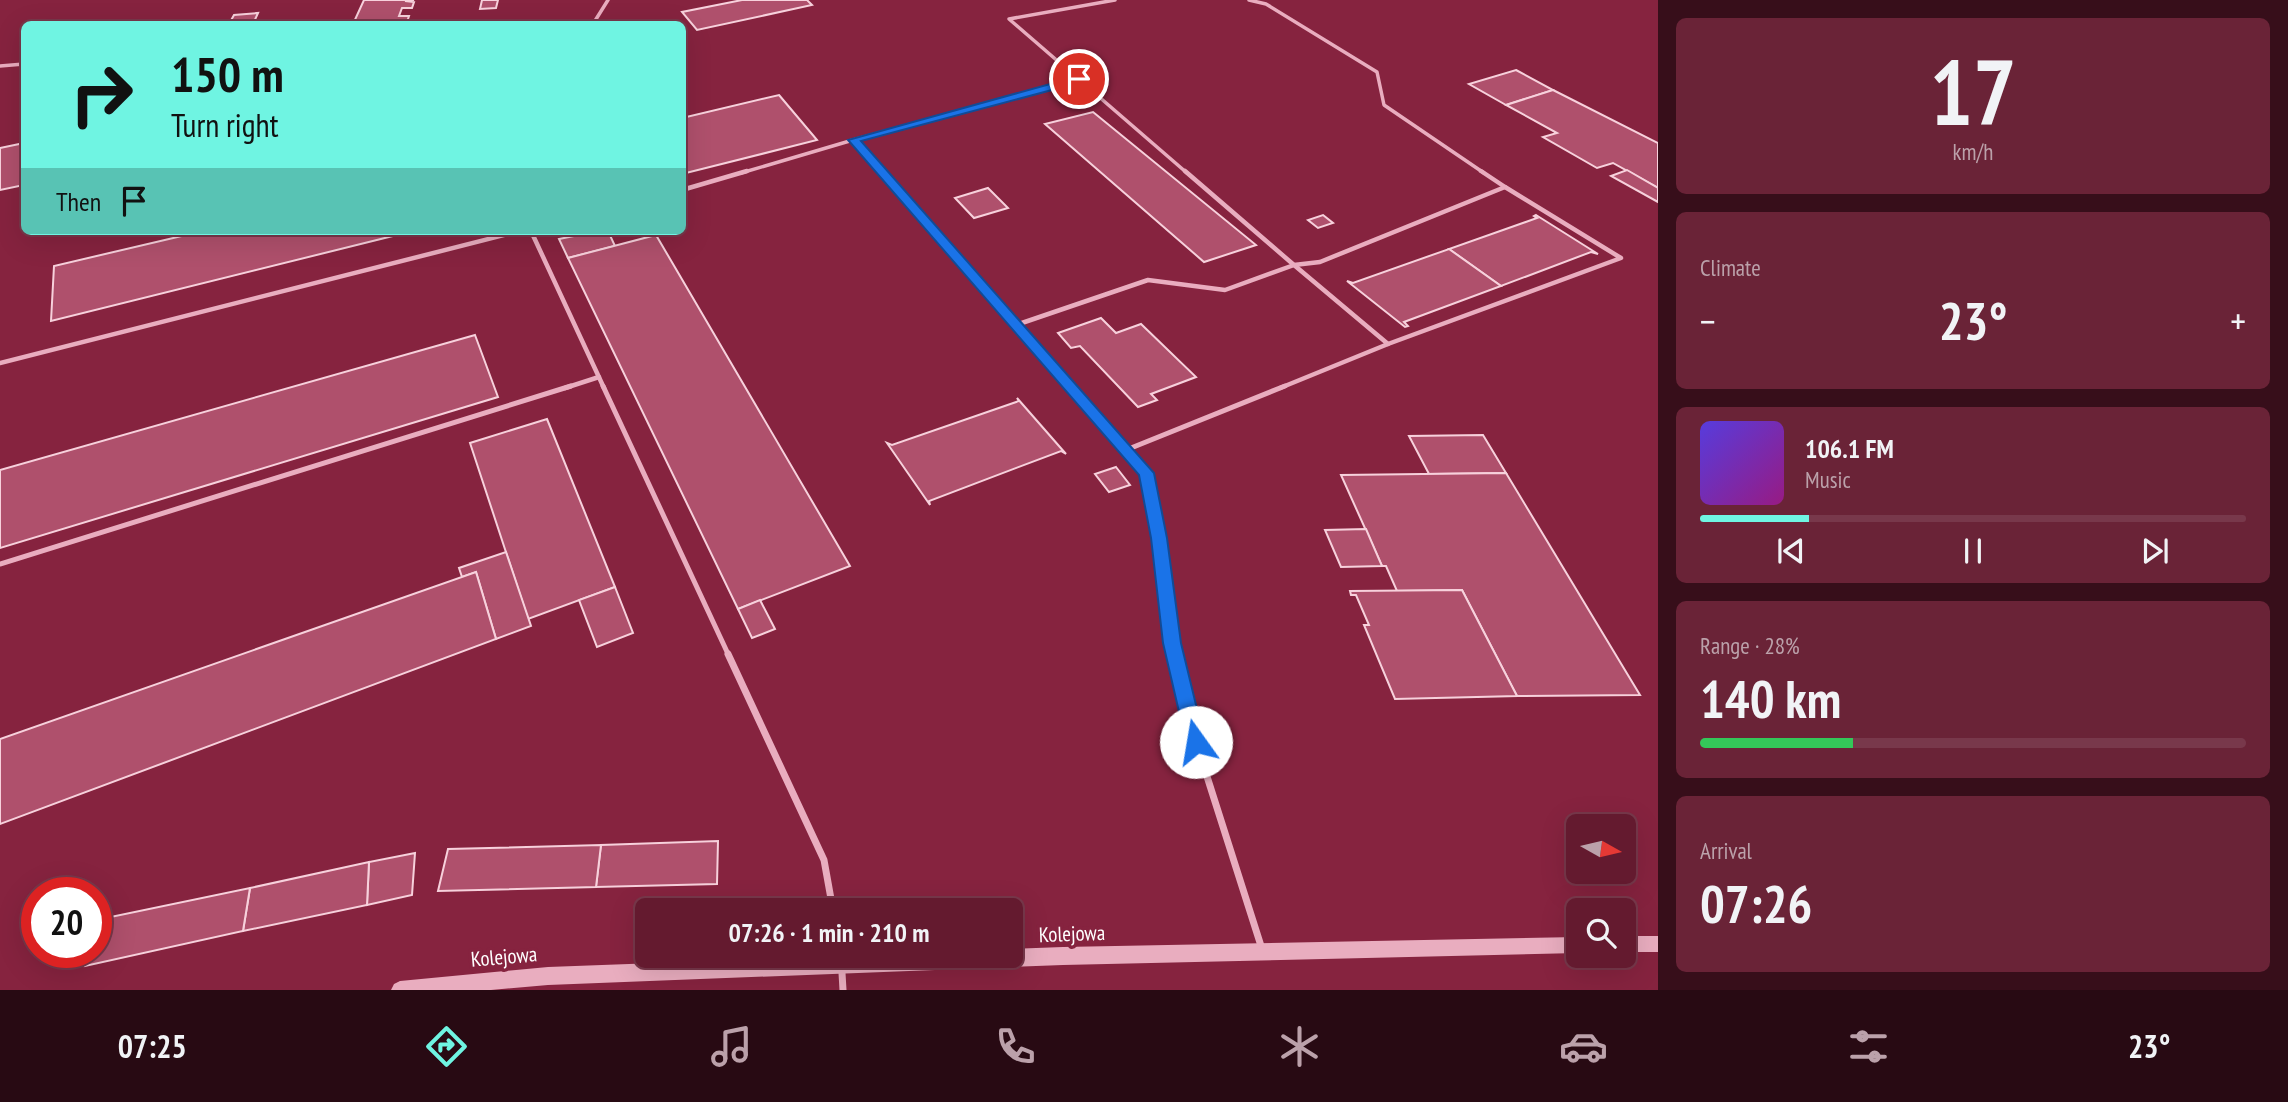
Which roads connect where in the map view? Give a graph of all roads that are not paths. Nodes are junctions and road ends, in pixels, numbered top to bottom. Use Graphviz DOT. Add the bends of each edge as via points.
graph roads {
  1 [pos="608,0"];
  2 [pos="1115,0"];
  3 [pos="1250,0"];
  4 [pos="595,21"];
  5 [pos="21,64"];
  6 [pos="0,66"];
  7 [pos="1079,79"];
  8 [pos="853,140"];
  9 [pos="1505,187"];
  10 [pos="686,189"];
  11 [pos="504,235"];
  12 [pos="533,235"];
  13 [pos="1294,265"];
  14 [pos="1016,325"];
  15 [pos="1388,344"];
  16 [pos="0,363"];
  17 [pos="599,377"];
  18 [pos="1126,450"];
  19 [pos="0,564"];
  20 [pos="831,898"];
  21 [pos="1636,944"];
  22 [pos="1658,944"];
  23 [pos="1566,945"];
  24 [pos="1263,952"];
  25 [pos="1023,957"];
  26 [pos="695,968"];
  27 [pos="842,968"];
  28 [pos="400,990"];
  29 [pos="843,990"];
  1 -- 4 [label="lane"];
  2 -- 7 [label="lane" via="1009,19"];
  3 -- 9 [label="lane" via="1266,4 1377,72 1384,104"];
  5 -- 6 [label="lane"];
  7 -- 8 [label="lane"];
  7 -- 13 [label="lane"];
  8 -- 10 [label="lane"];
  8 -- 14 [label="lane"];
  9 -- 13 [label="lane" via="1320,262"];
  9 -- 15 [label="lane" via="1621,258"];
  11 -- 16 [label="lane"];
  12 -- 17 [label="lane"];
  13 -- 14 [label="lane" via="1226,289 1148,280"];
  13 -- 15 [label="lane"];
  14 -- 18 [label="lane"];
  15 -- 18 [label="lane"];
  17 -- 19 [label="lane"];
  17 -- 20 [label="lane" via="824,860"];
  18 -- 24 [label="lane" via="1146,473 1172,643 1196,742"];
  21 -- 22 [label="street"];
  23 -- 24 [label="street, Kolejowa"];
  24 -- 25 [label="street, Kolejowa"];
  26 -- 28 [label="street, Kolejowa"];
  27 -- 29 [label="lane"];
}
